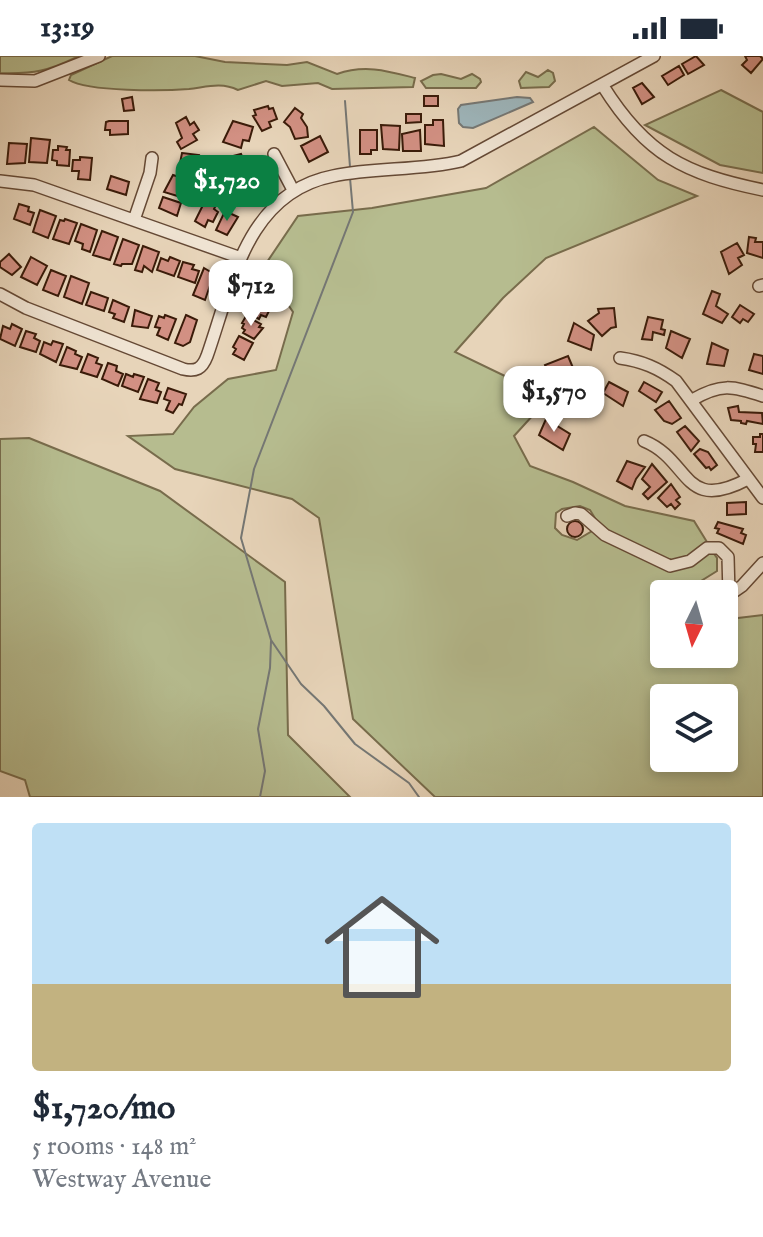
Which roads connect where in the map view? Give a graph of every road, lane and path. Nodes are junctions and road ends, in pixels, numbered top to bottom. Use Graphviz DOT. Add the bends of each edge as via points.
graph roads {
  1 [pos="99,56"];
  2 [pos="654,56"];
  3 [pos="0,80"];
  4 [pos="603,86"];
  5 [pos="274,154"];
  6 [pos="152,158"];
  7 [pos="0,181"];
  8 [pos="293,190"];
  9 [pos="763,190"];
  10 [pos="134,220"];
  11 [pos="241,258"];
  12 [pos="0,294"];
  13 [pos="620,358"];
  14 [pos="763,396"];
  15 [pos="692,400"];
  16 [pos="644,441"];
  17 [pos="748,479"];
  18 [pos="763,498"];
  19 [pos="567,516"];
  20 [pos="763,563"];
  1 -- 3 [label="street" via="35,81"];
  2 -- 4 [label="street"];
  4 -- 8 [label="street" via="461,161 332,176"];
  4 -- 9 [label="street" via="637,132 672,161 709,177"];
  5 -- 8 [label="street"];
  6 -- 10 [label="street"];
  7 -- 10 [label="street" via="34,185"];
  8 -- 11 [label="street" via="261,220"];
  10 -- 11 [label="street"];
  11 -- 12 [label="street" via="207,356 192,371"];
  13 -- 15 [label="street" via="658,368"];
  14 -- 15 [label="street" via="721,387"];
  15 -- 17 [label="street"];
  16 -- 17 [label="street" via="661,449 688,481 705,490 726,490"];
  17 -- 18 [label="street"];
  19 -- 20 [label="street" via="581,514 605,535 670,566 690,561 707,548 719,548 728,557 729,595"];
}
